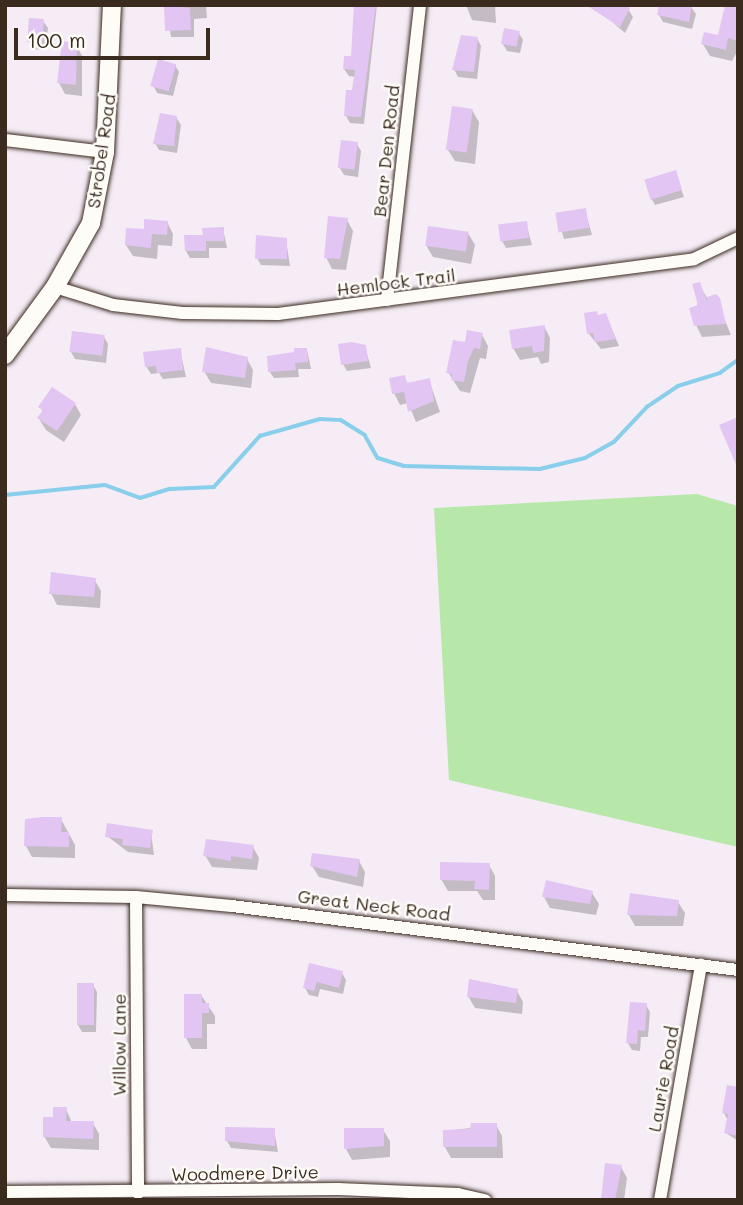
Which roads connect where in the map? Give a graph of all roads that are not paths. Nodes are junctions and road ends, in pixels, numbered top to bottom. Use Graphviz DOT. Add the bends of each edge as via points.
graph roads {
  1 [pos="113,5"];
  2 [pos="420,5"];
  3 [pos="5,140"];
  4 [pos="105,152"];
  5 [pos="738,238"];
  6 [pos="55,287"];
  7 [pos="387,300"];
  8 [pos="5,355"];
  9 [pos="5,895"];
  10 [pos="136,897"];
  11 [pos="701,965"];
  12 [pos="738,970"];
  13 [pos="5,1192"];
  14 [pos="138,1193"];
  15 [pos="485,1200"];
  16 [pos="660,1200"];
  1 -- 4 [label="street, Strobel Road"];
  2 -- 7 [label="street, Bear Den Road"];
  3 -- 4 [label="street"];
  4 -- 6 [label="street, Strobel Road" via="91,223"];
  5 -- 7 [label="street, Hemlock Trail" via="694,259"];
  6 -- 7 [label="street, Hemlock Trail" via="113,305 183,313 278,314"];
  6 -- 8 [label="street, Strobel Road"];
  9 -- 10 [label="street, Great Neck Road"];
  10 -- 11 [label="street, Great Neck Road"];
  10 -- 14 [label="street, Willow Lane"];
  11 -- 12 [label="street, Great Neck Road"];
  11 -- 16 [label="street, Laurie Road"];
  13 -- 14 [label="street, Woodmere Drive"];
  14 -- 15 [label="street, Woodmere Drive" via="338,1189 458,1194"];
}
